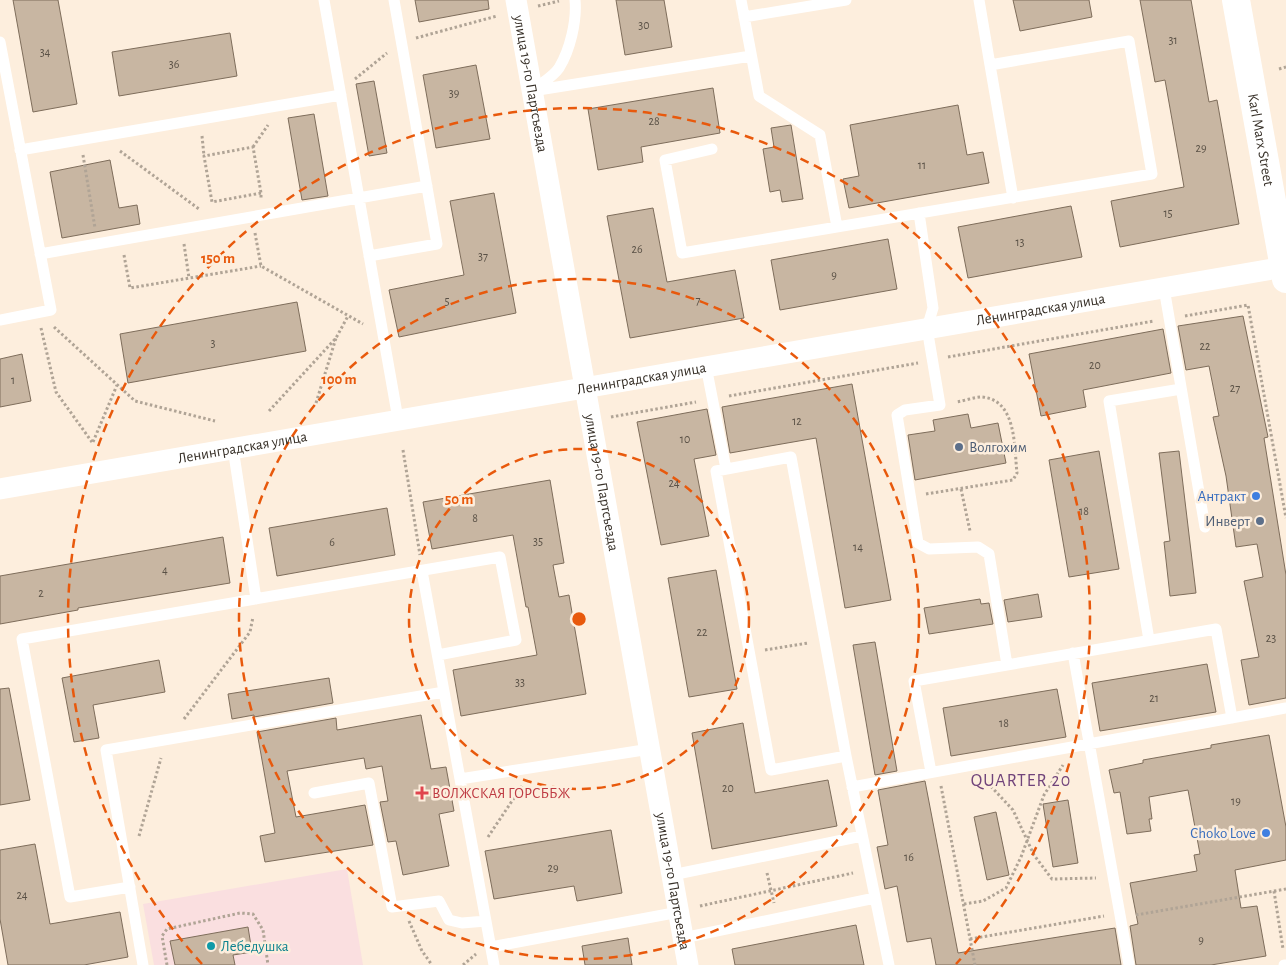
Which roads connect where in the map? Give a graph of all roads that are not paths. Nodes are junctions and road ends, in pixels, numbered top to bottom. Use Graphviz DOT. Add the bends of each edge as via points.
graph roads {
  1 [pos="324,0"];
  2 [pos="394,0"];
  3 [pos="574,0"];
  4 [pos="741,0"];
  5 [pos="846,0"];
  6 [pos="980,0"];
  7 [pos="1236,0"];
  8 [pos="525,3"];
  9 [pos="744,17"];
  10 [pos="0,42"];
  11 [pos="751,56"];
  12 [pos="990,65"];
  13 [pos="532,91"];
  14 [pos="340,95"];
  15 [pos="712,149"];
  16 [pos="20,150"];
  17 [pos="427,186"];
  18 [pos="1013,198"];
  19 [pos="359,199"];
  20 [pos="919,213"];
  21 [pos="837,227"];
  22 [pos="40,254"];
  23 [pos="369,256"];
  24 [pos="1285,271"];
  25 [pos="1164,288"];
  26 [pos="0,320"];
  27 [pos="927,328"];
  28 [pos="706,366"];
  29 [pos="583,388"];
  30 [pos="1181,389"];
  31 [pos="398,419"];
  32 [pos="233,448"];
  33 [pos="726,469"];
  34 [pos="0,489"];
  35 [pos="1205,527"];
  36 [pos="422,570"];
  37 [pos="256,599"];
  38 [pos="1149,640"];
  39 [pos="1073,653"];
  40 [pos="438,655"];
  41 [pos="1007,665"];
  42 [pos="444,692"];
  43 [pos="1286,708"];
  44 [pos="1232,718"];
  45 [pos="1089,744"];
  46 [pos="650,748"];
  47 [pos="846,756"];
  48 [pos="934,771"];
  49 [pos="460,779"];
  50 [pos="852,787"];
  51 [pos="314,793"];
  52 [pos="862,836"];
  53 [pos="672,875"];
  54 [pos="130,887"];
  55 [pos="875,898"];
  56 [pos="679,912"];
  57 [pos="486,921"];
  58 [pos="691,936"];
  59 [pos="491,947"];
  60 [pos="143,965"];
  61 [pos="494,965"];
  62 [pos="688,965"];
  63 [pos="889,965"];
  64 [pos="1129,965"];
  1 -- 14 [label="lane"];
  2 -- 17 [label="lane"];
  3 -- 13 [label="lane" via="576,10 570,40 558,69"];
  4 -- 9 [label="lane"];
  5 -- 9 [label="lane"];
  6 -- 12 [label="lane"];
  7 -- 24 [label="street, Karl Marx Street"];
  8 -- 13 [label="street, улица 19-го Партсъезда"];
  9 -- 11 [label="lane"];
  10 -- 16 [label="lane"];
  11 -- 13 [label="lane"];
  11 -- 21 [label="lane" via="759,96 820,135"];
  12 -- 18 [label="lane"];
  12 -- 18 [label="lane" via="1129,41 1152,174"];
  13 -- 29 [label="street, улица 19-го Партсъезда"];
  14 -- 16 [label="lane"];
  14 -- 19 [label="lane"];
  15 -- 21 [label="lane" via="665,160 682,253"];
  16 -- 22 [label="lane"];
  17 -- 19 [label="lane"];
  17 -- 23 [label="lane" via="437,244"];
  18 -- 20 [label="lane"];
  19 -- 22 [label="lane"];
  19 -- 23 [label="lane"];
  20 -- 21 [label="lane"];
  20 -- 27 [label="lane" via="933,308"];
  22 -- 26 [label="lane" via="51,310"];
  23 -- 31 [label="lane"];
  24 -- 25 [label="street, Ленинградская улица"];
  25 -- 27 [label="street, Ленинградская улица"];
  25 -- 30 [label="lane"];
  27 -- 28 [label="street, Ленинградская улица"];
  27 -- 41 [label="lane" via="940,405 905,410 897,416 918,543 929,549 978,547 989,554"];
  28 -- 29 [label="street, Ленинградская улица"];
  28 -- 33 [label="lane"];
  29 -- 31 [label="street, Ленинградская улица"];
  29 -- 46 [label="street, улица 19-го Партсъезда"];
  30 -- 35 [label="lane"];
  30 -- 38 [label="lane" via="1109,400"];
  31 -- 32 [label="street, Ленинградская улица"];
  32 -- 34 [label="street, Ленинградская улица"];
  32 -- 37 [label="lane"];
  33 -- 47 [label="lane" via="791,457"];
  33 -- 47 [label="lane" via="716,471 771,770"];
  36 -- 37 [label="lane"];
  36 -- 40 [label="lane"];
  36 -- 40 [label="lane" via="500,557 516,640"];
  37 -- 54 [label="lane" via="22,640 70,897"];
  38 -- 39 [label="lane"];
  38 -- 44 [label="lane" via="1216,629"];
  39 -- 41 [label="lane"];
  39 -- 45 [label="lane"];
  40 -- 42 [label="lane"];
  41 -- 48 [label="lane" via="914,681"];
  42 -- 49 [label="lane"];
  42 -- 54 [label="lane" via="106,750"];
  43 -- 44 [label="lane"];
  44 -- 45 [label="lane"];
  45 -- 48 [label="lane"];
  45 -- 64 [label="lane"];
  46 -- 49 [label="lane"];
  46 -- 53 [label="street, улица 19-го Партсъезда"];
  47 -- 50 [label="lane"];
  48 -- 50 [label="lane"];
  49 -- 57 [label="lane"];
  50 -- 52 [label="lane"];
  51 -- 57 [label="lane" via="369,784 392,907 440,901 449,920 462,923"];
  52 -- 53 [label="lane"];
  52 -- 55 [label="lane"];
  53 -- 56 [label="street, улица 19-го Партсъезда"];
  54 -- 60 [label="lane"];
  55 -- 58 [label="lane"];
  55 -- 63 [label="lane"];
  56 -- 58 [label="street, улица 19-го Партсъезда"];
  56 -- 59 [label="lane"];
  57 -- 59 [label="lane"];
  58 -- 62 [label="street, улица 19-го Партсъезда"];
  59 -- 61 [label="lane"];
}
